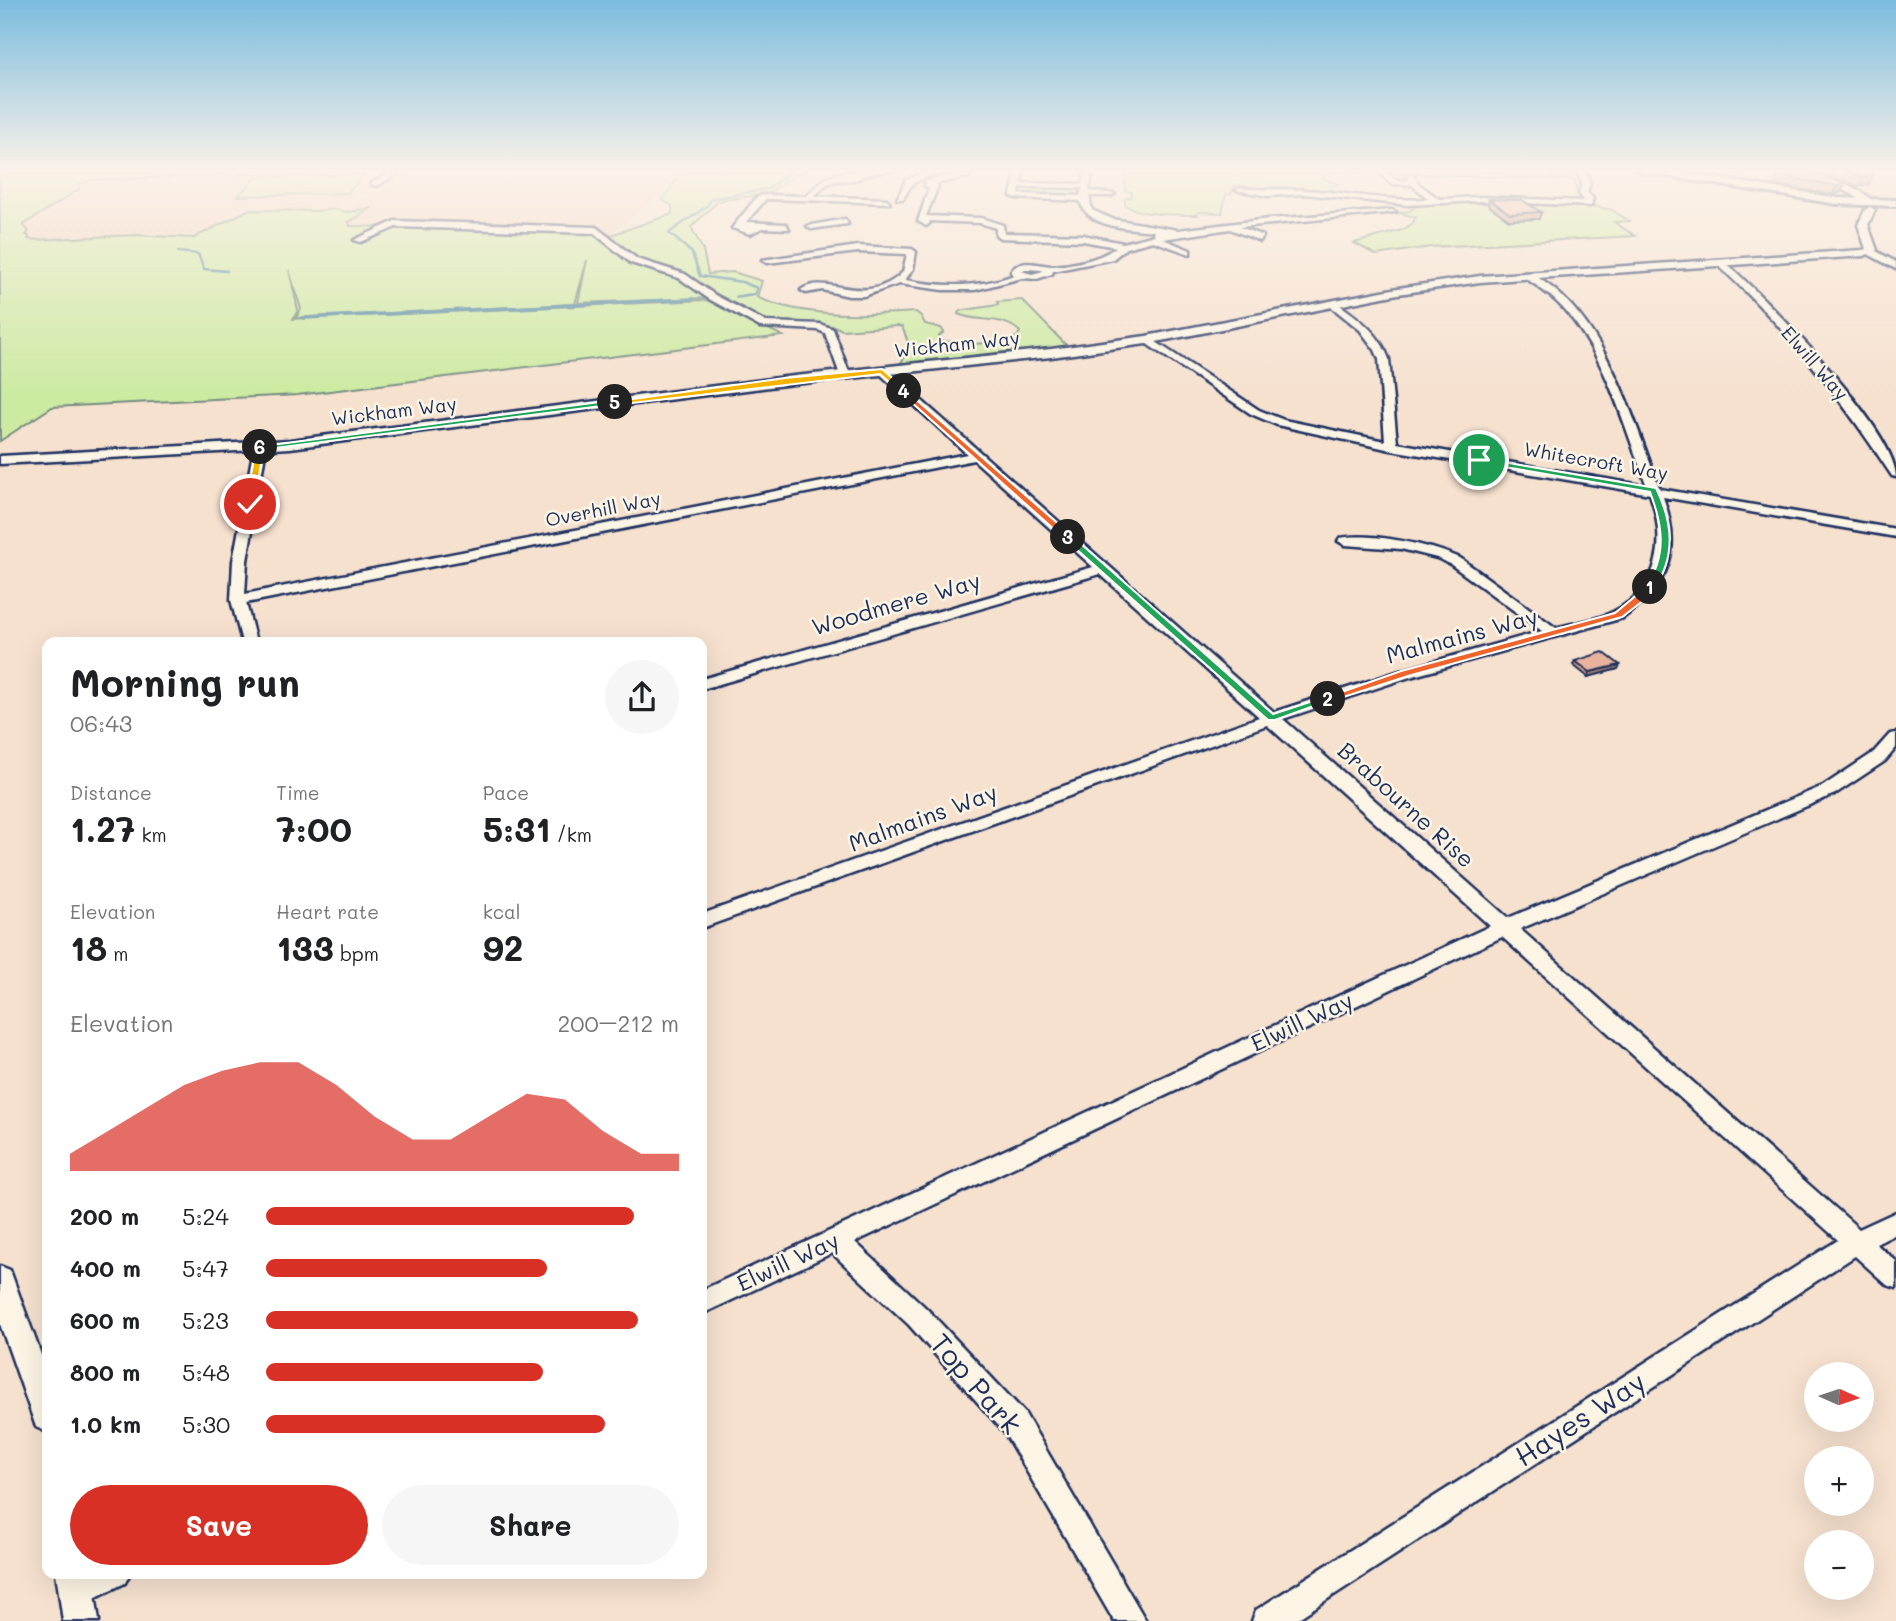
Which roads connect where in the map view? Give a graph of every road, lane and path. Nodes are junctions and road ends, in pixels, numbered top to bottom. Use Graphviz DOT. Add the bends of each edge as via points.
graph roads {
  1 [pos="614,245"];
  2 [pos="1116,245"];
  3 [pos="1127,245"];
  4 [pos="1175,245"];
  5 [pos="1869,245"];
  6 [pos="1123,246"];
  7 [pos="911,251"];
  8 [pos="926,251"];
  9 [pos="1187,252"];
  10 [pos="1871,252"];
  11 [pos="1110,257"];
  12 [pos="767,260"];
  13 [pos="1123,261"];
  14 [pos="1721,263"];
  15 [pos="1896,266"];
  16 [pos="1527,275"];
  17 [pos="897,281"];
  18 [pos="812,286"];
  19 [pos="1333,304"];
  20 [pos="1146,340"];
  21 [pos="882,371"];
  22 [pos="845,375"];
  23 [pos="1391,446"];
  24 [pos="260,447"];
  25 [pos="975,456"];
  26 [pos="0,460"];
  27 [pos="1896,473"];
  28 [pos="1654,490"];
  29 [pos="1896,533"];
  30 [pos="1345,541"];
  31 [pos="1104,568"];
  32 [pos="238,600"];
  33 [pos="1555,634"];
  34 [pos="248,637"];
  35 [pos="707,683"];
  36 [pos="1271,718"];
  37 [pos="1896,738"];
  38 [pos="707,919"];
  39 [pos="1505,927"];
  40 [pos="1896,1223"];
  41 [pos="836,1241"];
  42 [pos="1857,1241"];
  43 [pos="1896,1277"];
  44 [pos="0,1280"];
  45 [pos="707,1300"];
  46 [pos="42,1402"];
  47 [pos="106,1579"];
  48 [pos="78,1595"];
  49 [pos="1131,1621"];
  50 [pos="1267,1621"];
  1 -- 22 [label="street" via="634,261 682,276 764,325 829,331"];
  2 -- 6 [label="street"];
  3 -- 6 [label="street"];
  4 -- 9 [label="street"];
  5 -- 10 [label="street"];
  6 -- 11 [label="street"];
  7 -- 8 [label="street"];
  7 -- 12 [label="street" via="806,251"];
  7 -- 17 [label="street" via="908,271"];
  10 -- 14 [label="street, Wickham Way"];
  10 -- 15 [label="street"];
  11 -- 13 [label="street"];
  11 -- 17 [label="street" via="1049,269 1032,266 1016,270 1006,281 950,287"];
  14 -- 16 [label="street, Wickham Way"];
  14 -- 27 [label="street, Elwill Way" via="1757,295 1853,406"];
  16 -- 19 [label="street, Wickham Way" via="1436,285"];
  16 -- 28 [label="street, Malmains Way" via="1573,313 1601,360"];
  17 -- 18 [label="street" via="862,293"];
  19 -- 20 [label="street, Wickham Way"];
  19 -- 23 [label="street" via="1381,347"];
  20 -- 21 [label="street, Wickham Way"];
  20 -- 23 [label="street, Whitecroft Way" via="1268,418"];
  21 -- 22 [label="street, Wickham Way"];
  21 -- 25 [label="street, Brabourne Rise"];
  22 -- 24 [label="street, Wickham Way"];
  23 -- 28 [label="street, Whitecroft Way"];
  24 -- 26 [label="street, Wickham Way"];
  24 -- 32 [label="street" via="240,561"];
  25 -- 31 [label="street, Brabourne Rise"];
  25 -- 32 [label="street, Overhill Way"];
  28 -- 29 [label="street, Whitecroft Way"];
  28 -- 33 [label="street, Malmains Way" via="1665,520 1667,544 1661,572 1645,595 1618,615"];
  30 -- 33 [label="street" via="1424,548 1440,554"];
  31 -- 35 [label="street, Woodmere Way"];
  31 -- 36 [label="street, Brabourne Rise"];
  32 -- 34 [label="street"];
  33 -- 36 [label="street, Malmains Way" via="1405,674"];
  36 -- 38 [label="street, Malmains Way"];
  36 -- 39 [label="street, Brabourne Rise"];
  37 -- 39 [label="street, Elwill Way" via="1878,757 1829,790"];
  39 -- 41 [label="street, Elwill Way"];
  39 -- 42 [label="street, Brabourne Rise"];
  40 -- 42 [label="street, Hayes Way"];
  41 -- 45 [label="street, Elwill Way"];
  41 -- 49 [label="street, Top Park" via="918,1317 1014,1422"];
  42 -- 43 [label="street, Brabourne Rise"];
  42 -- 50 [label="street, Hayes Way"];
  44 -- 46 [label="street"];
  47 -- 48 [label="street"];
}
